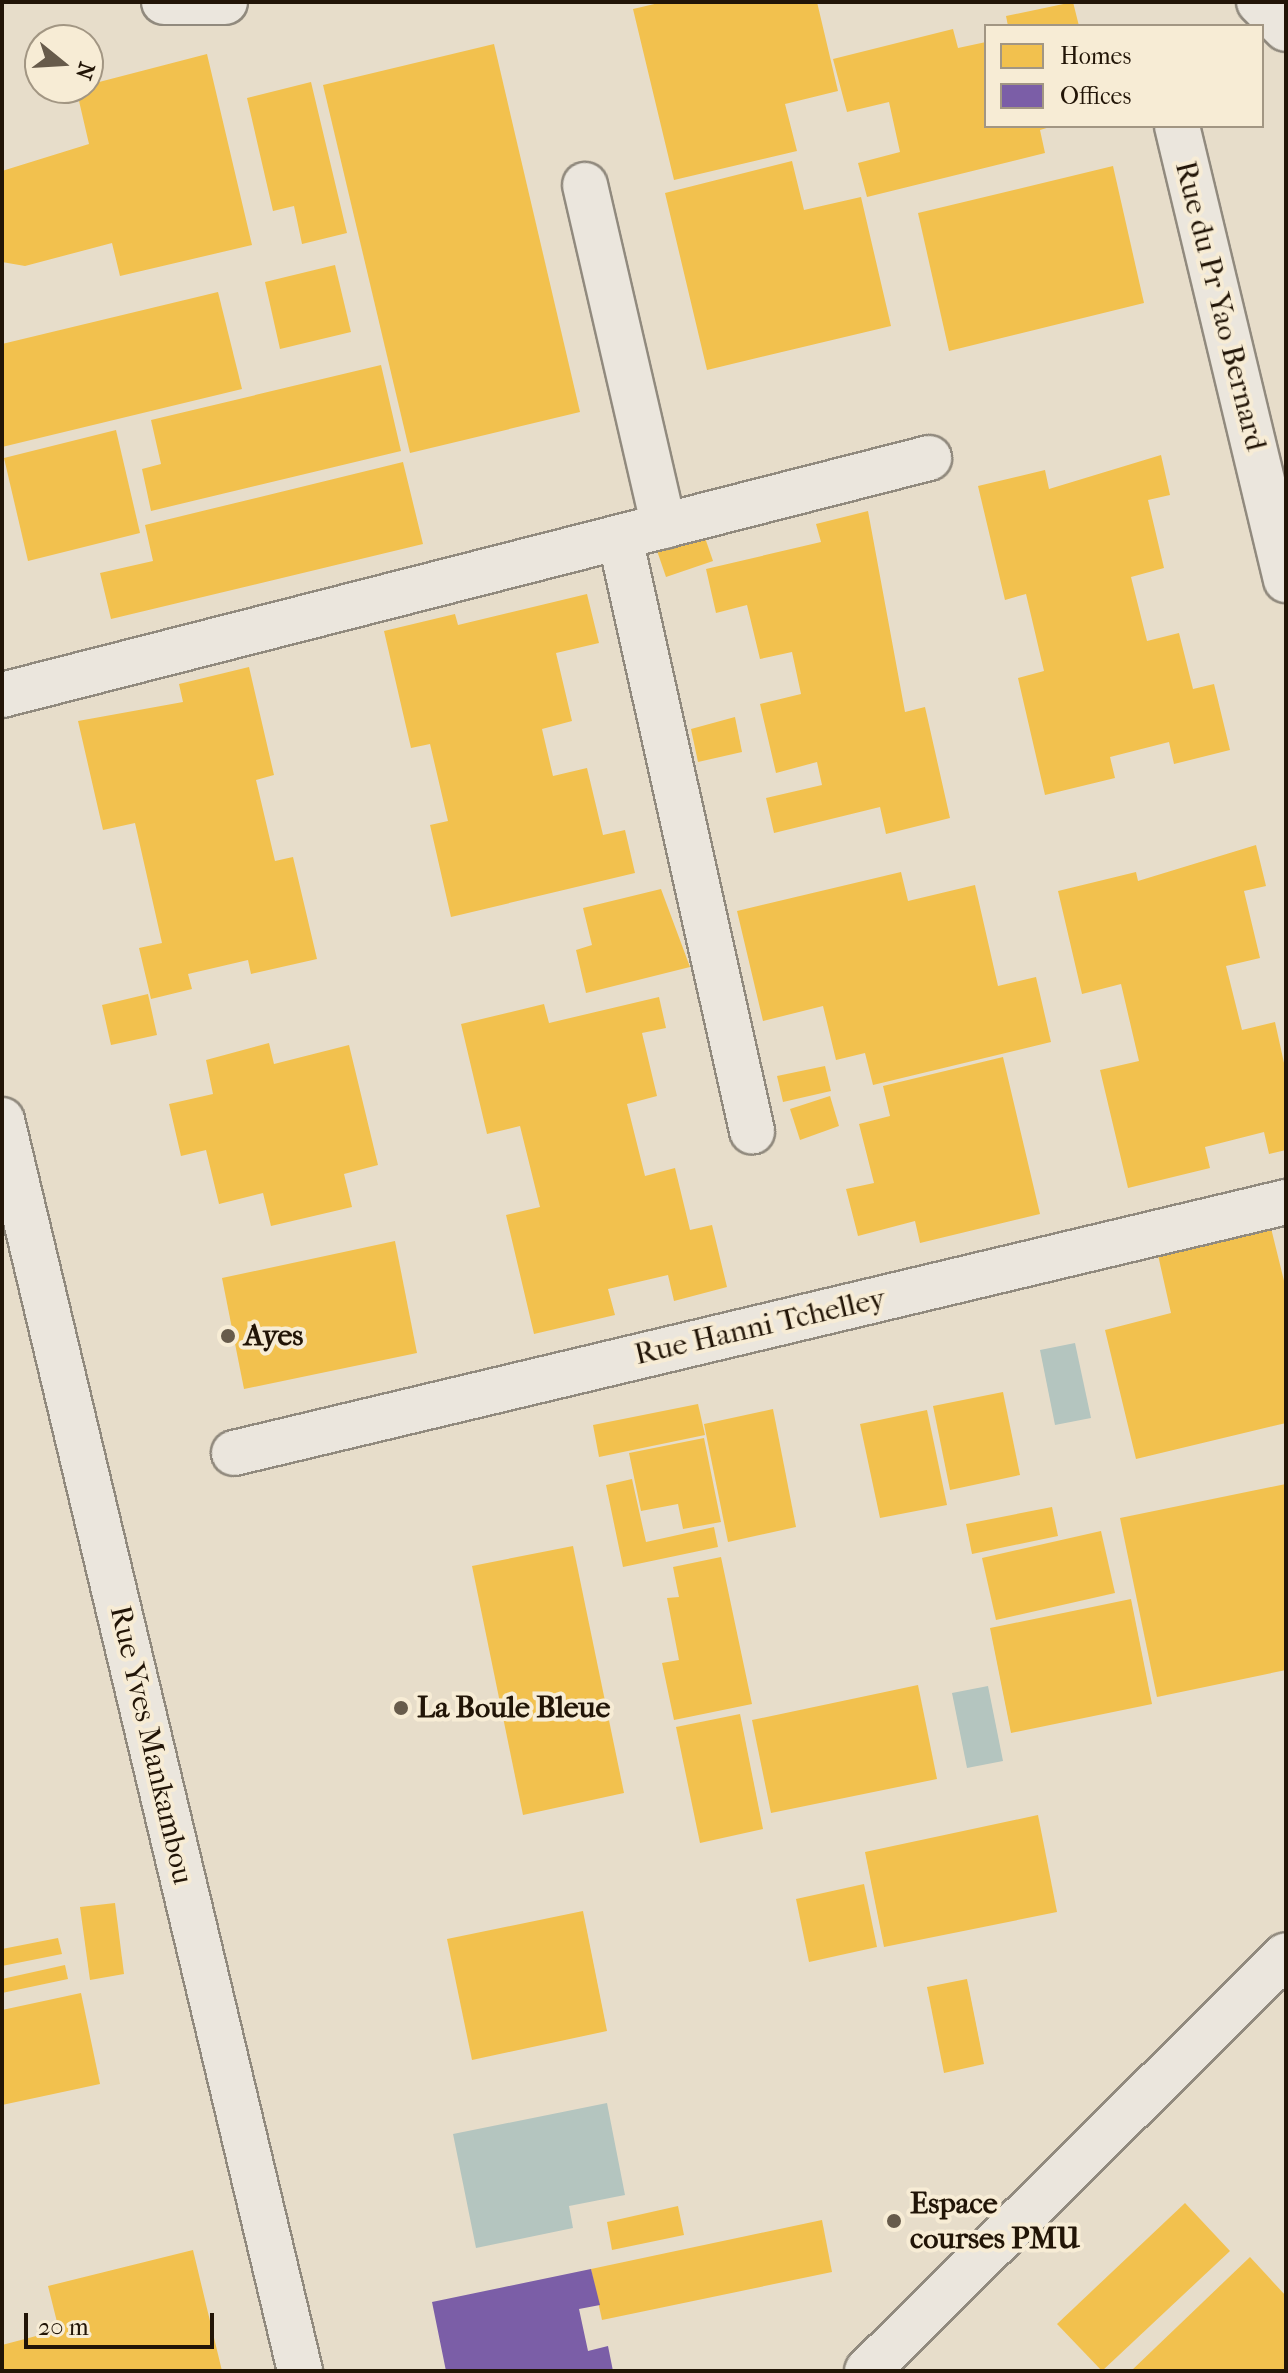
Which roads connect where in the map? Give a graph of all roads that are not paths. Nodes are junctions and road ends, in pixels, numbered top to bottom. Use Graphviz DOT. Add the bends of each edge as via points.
graph roads {
  1 [pos="164,2"];
  2 [pos="225,2"];
  3 [pos="1259,2"];
  4 [pos="1286,29"];
  5 [pos="1177,128"];
  6 [pos="585,185"];
  7 [pos="929,458"];
  8 [pos="664,526"];
  9 [pos="620,538"];
  10 [pos="1286,580"];
  11 [pos="2,695"];
  12 [pos="2,1120"];
  13 [pos="752,1131"];
  14 [pos="1286,1202"];
  15 [pos="234,1453"];
  16 [pos="1286,1955"];
  17 [pos="300,2371"];
  18 [pos="867,2371"];
  1 -- 2 [label="street"];
  3 -- 4 [label="street"];
  5 -- 10 [label="street, Rue du Pr Yao Bernard"];
  6 -- 8 [label="street"];
  7 -- 8 [label="street"];
  8 -- 9 [label="street"];
  9 -- 11 [label="street"];
  9 -- 13 [label="street"];
  12 -- 17 [label="street, Rue Yves Mankambou"];
  14 -- 15 [label="street, Rue Hanni Tchelley"];
  16 -- 18 [label="street"];
}
